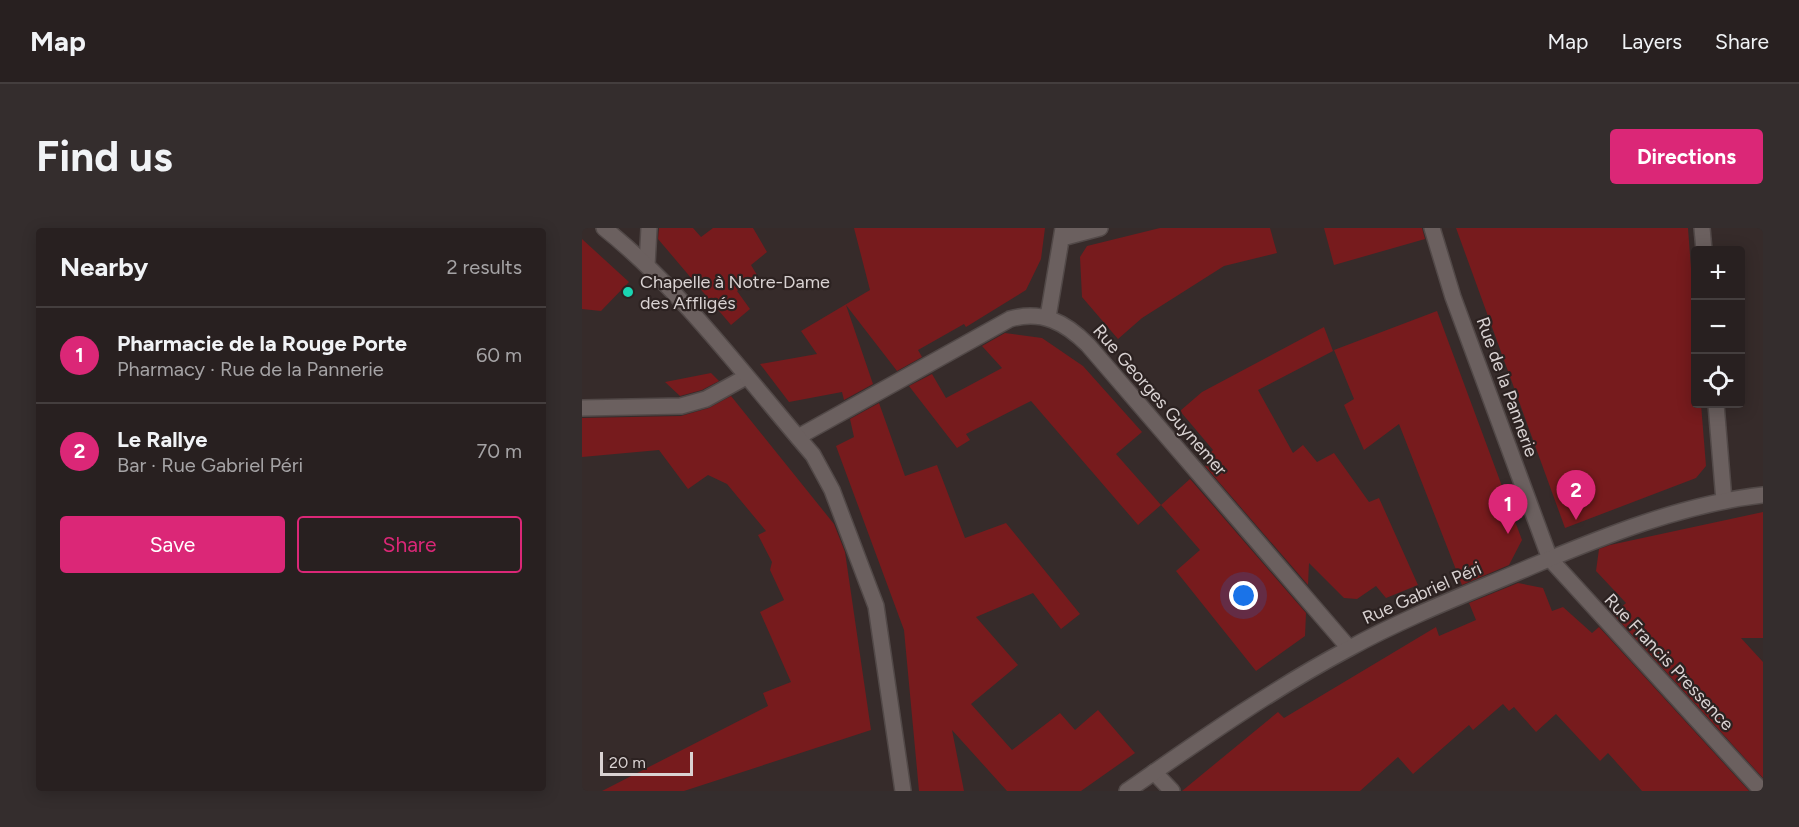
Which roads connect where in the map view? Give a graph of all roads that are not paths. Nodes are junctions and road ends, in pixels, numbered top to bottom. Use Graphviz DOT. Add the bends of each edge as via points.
graph roads {
  1 [pos="604,228"];
  2 [pos="648,228"];
  3 [pos="1100,228"];
  4 [pos="1432,228"];
  5 [pos="1702,228"];
  6 [pos="1062,233"];
  7 [pos="1704,246"];
  8 [pos="647,265"];
  9 [pos="1048,317"];
  10 [pos="746,377"];
  11 [pos="582,408"];
  12 [pos="1716,408"];
  13 [pos="798,437"];
  14 [pos="1763,495"];
  15 [pos="1724,501"];
  16 [pos="1550,559"];
  17 [pos="1348,648"];
  18 [pos="1154,772"];
  19 [pos="903,791"];
  20 [pos="1127,791"];
  21 [pos="1172,791"];
  22 [pos="1762,791"];
  1 -- 8 [label="street"];
  2 -- 8 [label="street"];
  3 -- 6 [label="street"];
  4 -- 16 [label="street, Rue de la Pannerie" via="1450,288"];
  5 -- 7 [label="street"];
  6 -- 9 [label="street"];
  8 -- 10 [label="street"];
  9 -- 13 [label="street" via="1010,319"];
  9 -- 17 [label="street, Rue Georges Guynemer" via="1070,328 1088,345"];
  10 -- 11 [label="street" via="706,399 681,406"];
  10 -- 13 [label="street"];
  12 -- 15 [label="street"];
  13 -- 19 [label="street" via="826,477 871,587 883,638"];
  14 -- 15 [label="street, Rue Gabriel Péri"];
  15 -- 16 [label="street, Rue Gabriel Péri" via="1663,518"];
  16 -- 17 [label="street, Rue Gabriel Péri"];
  16 -- 22 [label="street, Rue Francis Pressence"];
  17 -- 18 [label="street, Rue Gabriel Péri" via="1262,699"];
  18 -- 20 [label="street, Rue Gabriel Péri"];
  18 -- 21 [label="street"];
}
